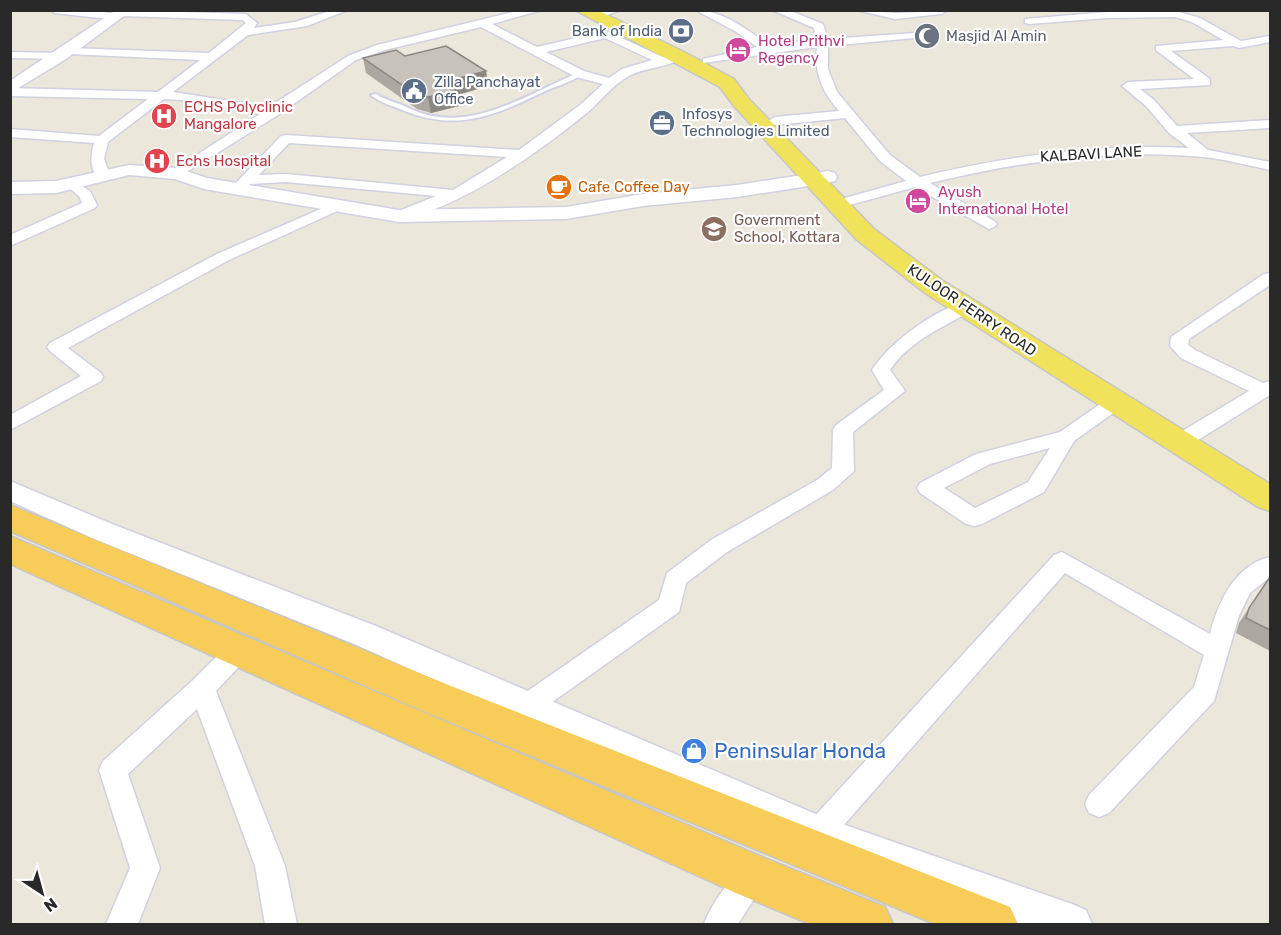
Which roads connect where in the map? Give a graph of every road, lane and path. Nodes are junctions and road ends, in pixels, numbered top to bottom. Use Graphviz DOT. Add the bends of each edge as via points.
graph roads {
  1 [pos="55,10"];
  2 [pos="343,10"];
  3 [pos="537,10"];
  4 [pos="583,10"];
  5 [pos="700,10"];
  6 [pos="728,10"];
  7 [pos="777,10"];
  8 [pos="861,10"];
  9 [pos="607,11"];
  10 [pos="875,11"];
  11 [pos="941,11"];
  12 [pos="1175,12"];
  13 [pos="122,13"];
  14 [pos="713,17"];
  15 [pos="1029,21"];
  16 [pos="484,24"];
  17 [pos="245,32"];
  18 [pos="925,34"];
  19 [pos="1270,39"];
  20 [pos="823,43"];
  21 [pos="1237,43"];
  22 [pos="767,49"];
  23 [pos="534,51"];
  24 [pos="65,53"];
  25 [pos="10,56"];
  26 [pos="211,57"];
  27 [pos="671,59"];
  28 [pos="706,61"];
  29 [pos="580,74"];
  30 [pos="611,82"];
  31 [pos="10,90"];
  32 [pos="159,95"];
  33 [pos="374,95"];
  34 [pos="273,112"];
  35 [pos="849,114"];
  36 [pos="775,121"];
  37 [pos="1270,124"];
  38 [pos="1174,130"];
  39 [pos="10,133"];
  40 [pos="102,140"];
  41 [pos="1203,152"];
  42 [pos="522,154"];
  43 [pos="1270,166"];
  44 [pos="177,174"];
  45 [pos="103,176"];
  46 [pos="821,178"];
  47 [pos="916,181"];
  48 [pos="70,183"];
  49 [pos="241,184"];
  50 [pos="10,188"];
  51 [pos="460,192"];
  52 [pos="845,202"];
  53 [pos="339,205"];
  54 [pos="399,216"];
  55 [pos="989,224"];
  56 [pos="10,241"];
  57 [pos="1270,278"];
  58 [pos="965,307"];
  59 [pos="1267,389"];
  60 [pos="1116,402"];
  61 [pos="10,424"];
  62 [pos="1191,435"];
  63 [pos="1068,437"];
  64 [pos="1270,483"];
  65 [pos="10,490"];
  66 [pos="1270,499"];
  67 [pos="10,517"];
  68 [pos="10,549"];
  69 [pos="1270,565"];
  70 [pos="239,650"];
  71 [pos="1218,651"];
  72 [pos="202,688"];
  73 [pos="514,715"];
  74 [pos="1100,804"];
  75 [pos="811,841"];
  76 [pos="753,877"];
  77 [pos="123,924"];
  78 [pos="281,924"];
  79 [pos="720,924"];
  80 [pos="868,924"];
  81 [pos="993,924"];
  82 [pos="1072,924"];
  1 -- 13 [label="street"];
  2 -- 17 [label="street" via="276,29"];
  3 -- 16 [label="street"];
  4 -- 27 [label="main road, KULOOR FERRY ROAD"];
  5 -- 14 [label="street"];
  6 -- 14 [label="street"];
  7 -- 20 [label="street" via="821,22"];
  8 -- 10 [label="street"];
  9 -- 28 [label="main road, KULOOR FERRY ROAD"];
  10 -- 11 [label="street" via="895,16"];
  12 -- 15 [label="street"];
  12 -- 21 [label="street"];
  13 -- 17 [label="street" via="246,17 252,23"];
  13 -- 24 [label="street"];
  14 -- 22 [label="street"];
  16 -- 23 [label="street"];
  16 -- 34 [label="street" via="352,58"];
  17 -- 26 [label="street"];
  18 -- 20 [label="street"];
  19 -- 21 [label="street"];
  20 -- 22 [label="street"];
  20 -- 35 [label="street" via="823,79 831,95"];
  21 -- 38 [label="street" via="1160,48 1206,82 1128,86"];
  22 -- 28 [label="street"];
  23 -- 27 [label="street" via="606,34"];
  23 -- 29 [label="street"];
  24 -- 25 [label="street"];
  24 -- 26 [label="street"];
  24 -- 31 [label="street"];
  26 -- 32 [label="street"];
  27 -- 30 [label="street" via="626,72"];
  27 -- 46 [label="main road, KULOOR FERRY ROAD" via="727,83 741,102"];
  28 -- 36 [label="main road, KULOOR FERRY ROAD" via="751,95"];
  29 -- 30 [label="street"];
  29 -- 33 [label="lane" via="489,115 450,122 414,114"];
  30 -- 42 [label="street" via="585,108"];
  31 -- 32 [label="street"];
  32 -- 34 [label="street"];
  32 -- 40 [label="street"];
  34 -- 44 [label="street"];
  35 -- 36 [label="street"];
  35 -- 47 [label="street" via="889,161"];
  36 -- 46 [label="main road, KULOOR FERRY ROAD"];
  37 -- 38 [label="street"];
  38 -- 41 [label="street"];
  39 -- 40 [label="street"];
  40 -- 45 [label="street" via="97,159"];
  41 -- 43 [label="street"];
  41 -- 47 [label="street, KALBAVI LANE" via="1058,154"];
  42 -- 49 [label="street" via="286,139"];
  42 -- 51 [label="street"];
  44 -- 45 [label="street" via="129,170"];
  44 -- 49 [label="street" via="204,183"];
  45 -- 48 [label="street"];
  46 -- 52 [label="main road, KULOOR FERRY ROAD"];
  46 -- 54 [label="street" via="566,213"];
  47 -- 52 [label="street, KALBAVI LANE"];
  47 -- 55 [label="street"];
  48 -- 50 [label="street"];
  48 -- 56 [label="street" via="85,194 90,205"];
  49 -- 51 [label="street" via="286,178"];
  49 -- 53 [label="street" via="291,199"];
  51 -- 54 [label="street"];
  52 -- 58 [label="main road, KULOOR FERRY ROAD" via="865,234"];
  52 -- 62 [label="main road, KULOOR FERRY ROAD" via="926,267"];
  53 -- 54 [label="street"];
  53 -- 61 [label="street" via="223,257 56,347 94,377"];
  57 -- 59 [label="street" via="1180,338 1179,346 1188,354"];
  58 -- 60 [label="main road, KULOOR FERRY ROAD"];
  58 -- 73 [label="street" via="887,358 881,370 895,391 843,430 843,471 719,546 675,579 669,605"];
  59 -- 62 [label="street"];
  60 -- 63 [label="street"];
  60 -- 66 [label="main road, KULOOR FERRY ROAD"];
  62 -- 64 [label="main road, KULOOR FERRY ROAD"];
  63 -- 63 [label="street" via="1036,487 974,518 928,488 983,459"];
  65 -- 73 [label="street" via="102,531 365,635"];
  67 -- 73 [label="highway"];
  68 -- 70 [label="highway"];
  69 -- 71 [label="street" via="1241,587 1227,616"];
  70 -- 72 [label="street"];
  70 -- 76 [label="highway"];
  71 -- 74 [label="street" via="1205,693"];
  71 -- 75 [label="street" via="1062,561"];
  72 -- 77 [label="street" via="113,770 145,868"];
  72 -- 78 [label="street" via="270,866"];
  73 -- 75 [label="highway"];
  75 -- 81 [label="highway"];
  75 -- 82 [label="street"];
  76 -- 79 [label="street"];
  76 -- 80 [label="highway"];
}
